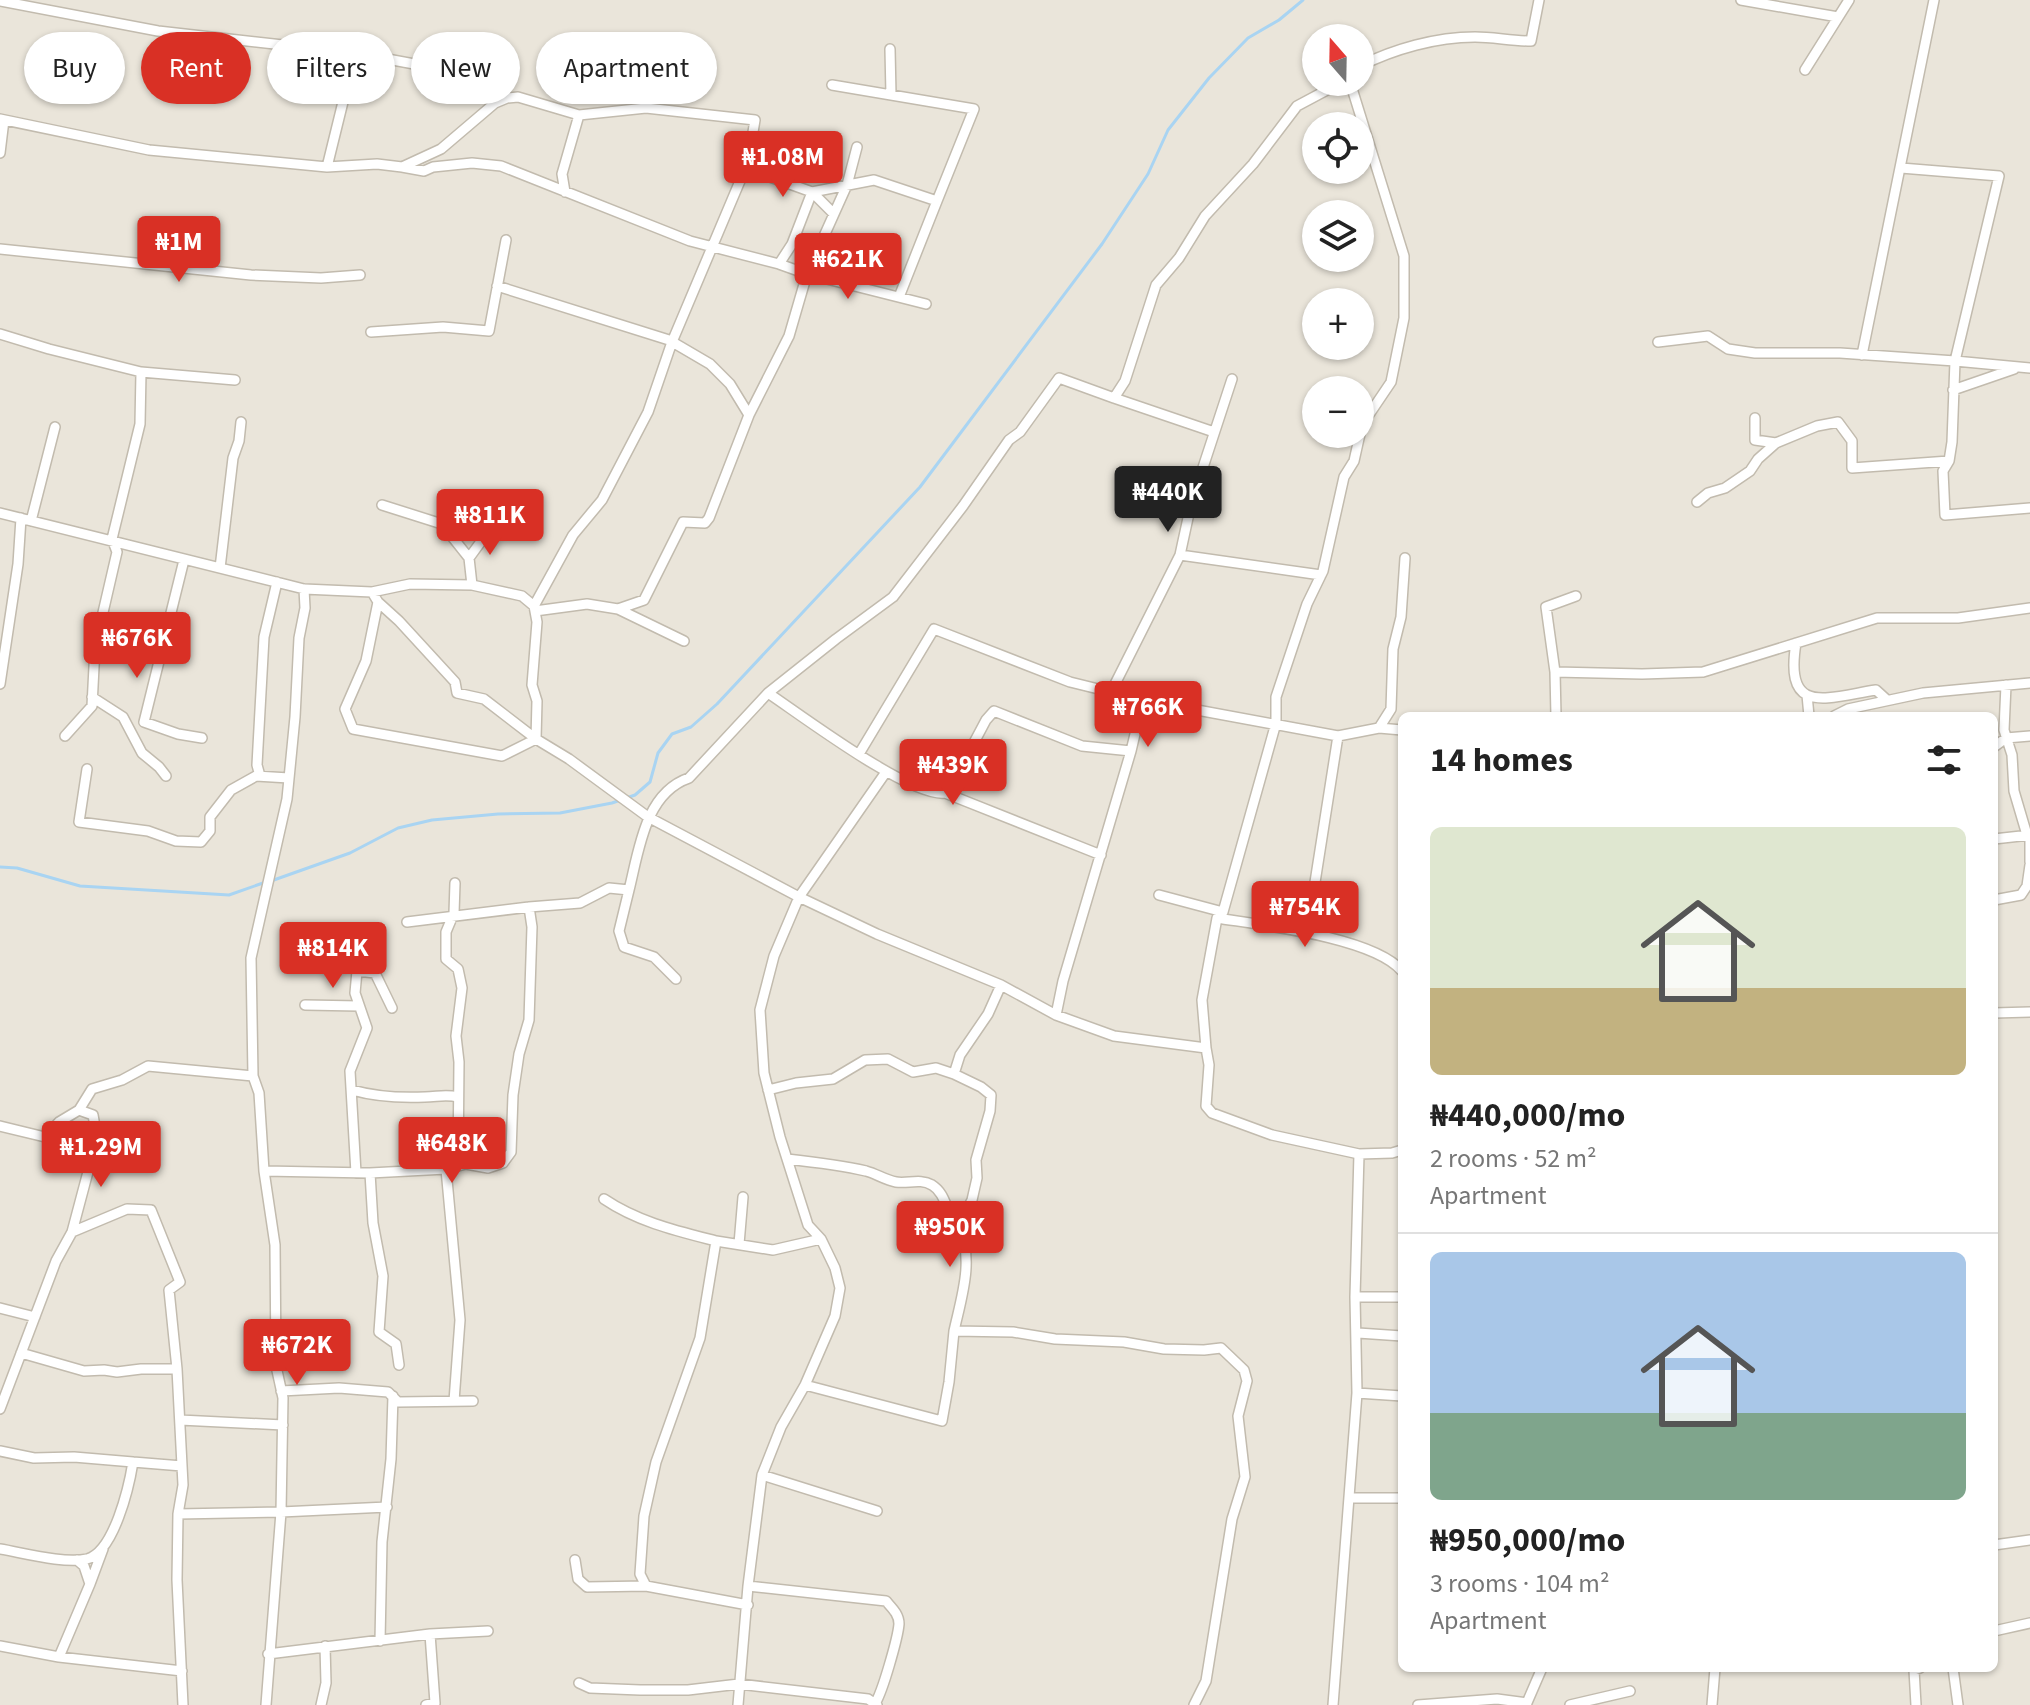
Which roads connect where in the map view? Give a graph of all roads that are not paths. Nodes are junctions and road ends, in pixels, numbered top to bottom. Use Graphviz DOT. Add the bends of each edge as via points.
graph roads {
  1 [pos="1539,0"];
  2 [pos="1741,0"];
  3 [pos="1849,0"];
  4 [pos="1934,0"];
  5 [pos="0,1"];
  6 [pos="1838,17"];
  7 [pos="267,43"];
  8 [pos="890,49"];
  9 [pos="1374,59"];
  10 [pos="1805,70"];
  11 [pos="832,85"];
  12 [pos="891,95"];
  13 [pos="1316,96"];
  14 [pos="1354,96"];
  15 [pos="342,104"];
  16 [pos="579,115"];
  17 [pos="2,119"];
  18 [pos="857,147"];
  19 [pos="0,153"];
  20 [pos="327,167"];
  21 [pos="402,167"];
  22 [pos="745,168"];
  23 [pos="1901,168"];
  24 [pos="562,174"];
  25 [pos="548,185"];
  26 [pos="847,185"];
  27 [pos="565,192"];
  28 [pos="812,192"];
  29 [pos="937,201"];
  30 [pos="833,213"];
  31 [pos="506,240"];
  32 [pos="713,247"];
  33 [pos="0,249"];
  34 [pos="779,264"];
  35 [pos="807,274"];
  36 [pos="360,275"];
  37 [pos="497,286"];
  38 [pos="899,297"];
  39 [pos="926,304"];
  40 [pos="371,332"];
  41 [pos="0,334"];
  42 [pos="672,342"];
  43 [pos="1658,342"];
  44 [pos="1862,355"];
  45 [pos="1955,361"];
  46 [pos="2025,367"];
  47 [pos="141,372"];
  48 [pos="1232,379"];
  49 [pos="235,380"];
  50 [pos="1953,390"];
  51 [pos="1114,398"];
  52 [pos="1374,407"];
  53 [pos="749,415"];
  54 [pos="1755,418"];
  55 [pos="241,422"];
  56 [pos="55,427"];
  57 [pos="1214,432"];
  58 [pos="1776,443"];
  59 [pos="1357,448"];
  60 [pos="1949,461"];
  61 [pos="1697,502"];
  62 [pos="382,505"];
  63 [pos="2030,508"];
  64 [pos="0,513"];
  65 [pos="26,519"];
  66 [pos="493,525"];
  67 [pos="112,539"];
  68 [pos="1180,555"];
  69 [pos="469,558"];
  70 [pos="1405,558"];
  71 [pos="184,560"];
  72 [pos="220,568"];
  73 [pos="1321,575"];
  74 [pos="277,582"];
  75 [pos="472,585"];
  76 [pos="304,589"];
  77 [pos="372,592"];
  78 [pos="1576,596"];
  79 [pos="378,602"];
  80 [pos="2030,608"];
  81 [pos="534,609"];
  82 [pos="618,609"];
  83 [pos="684,641"];
  84 [pos="1796,643"];
  85 [pos="1555,672"];
  86 [pos="2030,683"];
  87 [pos="0,684"];
  88 [pos="2006,685"];
  89 [pos="1111,692"];
  90 [pos="768,693"];
  91 [pos="1807,695"];
  92 [pos="1843,695"];
  93 [pos="92,697"];
  94 [pos="1143,700"];
  95 [pos="1887,700"];
  96 [pos="1848,709"];
  97 [pos="1556,712"];
  98 [pos="1809,712"];
  99 [pos="1842,712"];
  100 [pos="1276,723"];
  101 [pos="1379,728"];
  102 [pos="1398,730"];
  103 [pos="65,736"];
  104 [pos="1338,736"];
  105 [pos="2030,736"];
  106 [pos="202,738"];
  107 [pos="2006,738"];
  108 [pos="536,739"];
  109 [pos="1998,744"];
  110 [pos="1131,751"];
  111 [pos="859,754"];
  112 [pos="87,769"];
  113 [pos="886,772"];
  114 [pos="166,776"];
  115 [pos="260,776"];
  116 [pos="289,778"];
  117 [pos="945,793"];
  118 [pos="648,817"];
  119 [pos="2029,835"];
  120 [pos="1998,839"];
  121 [pos="1101,855"];
  122 [pos="2030,864"];
  123 [pos="455,883"];
  124 [pos="629,890"];
  125 [pos="1159,895"];
  126 [pos="799,897"];
  127 [pos="1998,899"];
  128 [pos="529,907"];
  129 [pos="1220,915"];
  130 [pos="452,918"];
  131 [pos="407,922"];
  132 [pos="320,932"];
  133 [pos="1307,933"];
  134 [pos="1398,966"];
  135 [pos="362,972"];
  136 [pos="676,979"];
  137 [pos="1001,985"];
  138 [pos="305,1005"];
  139 [pos="359,1006"];
  140 [pos="392,1008"];
  141 [pos="2030,1012"];
  142 [pos="1998,1013"];
  143 [pos="1056,1015"];
  144 [pos="1206,1048"];
  145 [pos="954,1074"];
  146 [pos="253,1076"];
  147 [pos="352,1090"];
  148 [pos="768,1090"];
  149 [pos="458,1097"];
  150 [pos="79,1110"];
  151 [pos="0,1126"];
  152 [pos="45,1137"];
  153 [pos="1398,1151"];
  154 [pos="93,1153"];
  155 [pos="1359,1154"];
  156 [pos="787,1159"];
  157 [pos="458,1166"];
  158 [pos="446,1169"];
  159 [pos="264,1171"];
  160 [pos="356,1173"];
  161 [pos="370,1173"];
  162 [pos="743,1197"];
  163 [pos="604,1199"];
  164 [pos="959,1225"];
  165 [pos="72,1232"];
  166 [pos="821,1239"];
  167 [pos="716,1241"];
  168 [pos="739,1244"];
  169 [pos="1355,1297"];
  170 [pos="1398,1297"];
  171 [pos="0,1308"];
  172 [pos="35,1317"];
  173 [pos="954,1331"];
  174 [pos="1358,1333"];
  175 [pos="1398,1336"];
  176 [pos="21,1353"];
  177 [pos="399,1365"];
  178 [pos="177,1369"];
  179 [pos="805,1385"];
  180 [pos="281,1391"];
  181 [pos="1357,1393"];
  182 [pos="393,1396"];
  183 [pos="1398,1396"];
  184 [pos="454,1401"];
  185 [pos="473,1401"];
  186 [pos="0,1409"];
  187 [pos="180,1420"];
  188 [pos="283,1425"];
  189 [pos="0,1451"];
  190 [pos="133,1462"];
  191 [pos="182,1466"];
  192 [pos="762,1475"];
  193 [pos="1350,1498"];
  194 [pos="1398,1498"];
  195 [pos="387,1507"];
  196 [pos="877,1511"];
  197 [pos="281,1512"];
  198 [pos="178,1514"];
  199 [pos="2030,1540"];
  200 [pos="1998,1544"];
  201 [pos="0,1549"];
  202 [pos="103,1549"];
  203 [pos="77,1560"];
  204 [pos="575,1560"];
  205 [pos="90,1584"];
  206 [pos="646,1586"];
  207 [pos="748,1586"];
  208 [pos="748,1605"];
  209 [pos="2030,1623"];
  210 [pos="1998,1630"];
  211 [pos="488,1631"];
  212 [pos="430,1634"];
  213 [pos="380,1641"];
  214 [pos="0,1646"];
  215 [pos="325,1646"];
  216 [pos="268,1654"];
  217 [pos="59,1657"];
  218 [pos="182,1671"];
  219 [pos="1540,1672"];
  220 [pos="1715,1672"];
  221 [pos="1914,1672"];
  222 [pos="1954,1672"];
  223 [pos="579,1683"];
  224 [pos="739,1684"];
  225 [pos="1630,1691"];
  226 [pos="1527,1704"];
  227 [pos="183,1705"];
  228 [pos="266,1705"];
  229 [pos="321,1705"];
  230 [pos="426,1705"];
  231 [pos="738,1705"];
  232 [pos="876,1705"];
  233 [pos="1194,1705"];
  234 [pos="1333,1705"];
  235 [pos="1418,1705"];
  236 [pos="1570,1705"];
  237 [pos="1712,1705"];
  238 [pos="1916,1705"];
  239 [pos="1958,1705"];
  1 -- 9 [label="street" via="1531,41 1474,37"];
  2 -- 6 [label="street"];
  3 -- 6 [label="street"];
  4 -- 23 [label="street"];
  5 -- 7 [label="street" via="158,31"];
  6 -- 10 [label="street"];
  8 -- 12 [label="street"];
  11 -- 12 [label="street"];
  12 -- 29 [label="street" via="974,109"];
  13 -- 51 [label="street" via="1297,106 1205,216 1156,285 1125,381"];
  14 -- 52 [label="street" via="1404,256 1404,318 1391,382"];
  15 -- 20 [label="street"];
  16 -- 21 [label="street" via="507,98 441,149"];
  16 -- 22 [label="street" via="646,108 755,120"];
  16 -- 24 [label="street"];
  17 -- 19 [label="street"];
  17 -- 20 [label="street" via="149,150"];
  18 -- 26 [label="street"];
  20 -- 21 [label="street"];
  21 -- 25 [label="street" via="424,171 472,163 501,166"];
  22 -- 28 [label="street"];
  22 -- 32 [label="street"];
  23 -- 44 [label="street"];
  23 -- 45 [label="street" via="1999,176"];
  24 -- 25 [label="street"];
  24 -- 27 [label="street"];
  25 -- 27 [label="street"];
  26 -- 28 [label="street"];
  26 -- 29 [label="street" via="874,180"];
  26 -- 30 [label="street"];
  27 -- 32 [label="street"];
  28 -- 30 [label="street"];
  28 -- 34 [label="street"];
  29 -- 38 [label="street"];
  30 -- 35 [label="street"];
  31 -- 37 [label="street"];
  32 -- 34 [label="street"];
  32 -- 42 [label="street"];
  33 -- 36 [label="street" via="251,275"];
  34 -- 35 [label="street"];
  35 -- 38 [label="street"];
  35 -- 53 [label="street" via="789,336"];
  37 -- 40 [label="street" via="489,331 443,327"];
  37 -- 42 [label="street"];
  38 -- 39 [label="street"];
  41 -- 47 [label="street"];
  42 -- 53 [label="street" via="710,364"];
  42 -- 81 [label="street" via="648,412 621,468 573,535"];
  43 -- 44 [label="street" via="1708,336 1728,349 1755,353"];
  44 -- 45 [label="street"];
  45 -- 46 [label="street"];
  45 -- 50 [label="street"];
  46 -- 50 [label="street"];
  47 -- 49 [label="street"];
  47 -- 67 [label="street" via="140,424"];
  48 -- 57 [label="street"];
  50 -- 60 [label="street"];
  51 -- 57 [label="street"];
  51 -- 90 [label="street" via="1059,378 893,597"];
  53 -- 82 [label="street" via="709,518 705,523 683,522 644,600"];
  54 -- 58 [label="street" via="1755,440"];
  55 -- 72 [label="street"];
  56 -- 65 [label="street"];
  57 -- 68 [label="street"];
  58 -- 60 [label="street" via="1838,422 1852,441 1852,468"];
  58 -- 61 [label="street" via="1750,471"];
  59 -- 73 [label="street" via="1344,477"];
  60 -- 63 [label="street" via="1943,471 1945,515"];
  62 -- 69 [label="street" via="442,524"];
  64 -- 65 [label="street"];
  65 -- 67 [label="street"];
  65 -- 87 [label="street"];
  66 -- 69 [label="street"];
  67 -- 71 [label="street"];
  67 -- 93 [label="street" via="117,552 95,647"];
  68 -- 73 [label="street"];
  68 -- 89 [label="street"];
  69 -- 75 [label="street"];
  70 -- 101 [label="street" via="1391,709"];
  71 -- 72 [label="street"];
  71 -- 106 [label="street" via="144,722"];
  72 -- 74 [label="street"];
  73 -- 100 [label="street" via="1276,697"];
  74 -- 76 [label="street"];
  74 -- 115 [label="street" via="264,637"];
  75 -- 77 [label="street" via="410,584"];
  75 -- 81 [label="street" via="522,596"];
  76 -- 77 [label="street"];
  76 -- 116 [label="street"];
  77 -- 79 [label="street"];
  78 -- 85 [label="street" via="1546,607"];
  79 -- 108 [label="street" via="455,682 457,693 484,699"];
  79 -- 108 [label="street" via="366,661 345,709 353,729 502,756"];
  80 -- 84 [label="street" via="1958,618 1877,618"];
  81 -- 82 [label="street" via="587,604"];
  81 -- 108 [label="street"];
  82 -- 83 [label="street"];
  84 -- 85 [label="street" via="1703,672"];
  84 -- 91 [label="street" via="1792,679"];
  85 -- 97 [label="street"];
  86 -- 88 [label="street"];
  88 -- 95 [label="street"];
  88 -- 107 [label="street"];
  89 -- 94 [label="street"];
  89 -- 111 [label="street" via="1070,682 934,629"];
  90 -- 111 [label="street"];
  90 -- 118 [label="street" via="689,778 673,783"];
  91 -- 92 [label="street"];
  91 -- 98 [label="street"];
  92 -- 95 [label="street" via="1876,690"];
  92 -- 96 [label="street"];
  93 -- 103 [label="street" via="92,706"];
  93 -- 114 [label="street" via="123,717 142,753"];
  94 -- 100 [label="street"];
  94 -- 110 [label="street"];
  95 -- 96 [label="street"];
  96 -- 99 [label="street"];
  100 -- 104 [label="street"];
  100 -- 129 [label="street"];
  101 -- 102 [label="street"];
  101 -- 104 [label="street"];
  104 -- 133 [label="street"];
  105 -- 107 [label="street"];
  107 -- 109 [label="street"];
  107 -- 119 [label="street" via="2014,791"];
  108 -- 118 [label="street"];
  110 -- 117 [label="street" via="1082,746 994,711"];
  110 -- 121 [label="street"];
  111 -- 113 [label="street"];
  112 -- 115 [label="street" via="79,822 148,831 176,841 201,842 210,831 210,817 231,790"];
  113 -- 117 [label="street" via="934,795"];
  113 -- 126 [label="street"];
  115 -- 116 [label="street"];
  116 -- 146 [label="street" via="251,958"];
  117 -- 121 [label="street"];
  118 -- 124 [label="street"];
  118 -- 126 [label="street"];
  119 -- 120 [label="street"];
  119 -- 122 [label="street"];
  121 -- 143 [label="street"];
  122 -- 127 [label="street" via="2021,895"];
  123 -- 130 [label="street"];
  124 -- 128 [label="street" via="609,888 580,903"];
  124 -- 136 [label="street" via="619,931 624,947 654,957"];
  125 -- 129 [label="street"];
  126 -- 137 [label="street"];
  126 -- 148 [label="street" via="774,956 760,1010"];
  128 -- 130 [label="street"];
  128 -- 157 [label="street" via="529,1020 513,1095 511,1152 503,1163 488,1168"];
  129 -- 133 [label="street"];
  129 -- 144 [label="street" via="1202,1000"];
  130 -- 131 [label="street"];
  130 -- 149 [label="street" via="446,959 458,969 462,988 456,1036"];
  132 -- 135 [label="street" via="343,933 356,940"];
  133 -- 134 [label="street"];
  135 -- 139 [label="street" via="357,971 355,993"];
  135 -- 140 [label="street" via="375,973"];
  137 -- 143 [label="street"];
  137 -- 145 [label="street"];
  138 -- 139 [label="street"];
  139 -- 147 [label="street" via="367,1028 350,1071"];
  141 -- 142 [label="street"];
  143 -- 144 [label="street" via="1114,1036"];
  144 -- 155 [label="street" via="1206,1106 1212,1113 1272,1135"];
  145 -- 148 [label="street" via="936,1068 913,1072 888,1059 865,1060 833,1079"];
  145 -- 164 [label="street" via="991,1095 972,1200"];
  146 -- 150 [label="street" via="148,1066 92,1089"];
  146 -- 159 [label="street" via="263,1127"];
  147 -- 149 [label="street"];
  147 -- 160 [label="street"];
  148 -- 156 [label="street"];
  149 -- 157 [label="street"];
  150 -- 152 [label="street"];
  150 -- 154 [label="street" via="93,1115"];
  151 -- 152 [label="street"];
  152 -- 154 [label="street"];
  153 -- 155 [label="street"];
  154 -- 165 [label="street"];
  155 -- 169 [label="street"];
  156 -- 164 [label="street" via="841,1165 890,1181 919,1180 945,1199"];
  156 -- 166 [label="street" via="808,1225"];
  157 -- 158 [label="street"];
  158 -- 161 [label="street"];
  158 -- 184 [label="street" via="461,1329"];
  159 -- 160 [label="street"];
  159 -- 180 [label="street" via="275,1245"];
  160 -- 161 [label="street"];
  161 -- 177 [label="street" via="383,1276 379,1332 396,1344"];
  162 -- 168 [label="street"];
  163 -- 167 [label="street" via="622,1212"];
  164 -- 173 [label="street" via="966,1243 966,1272"];
  165 -- 172 [label="street"];
  165 -- 178 [label="street" via="127,1209 151,1210 180,1282 169,1290"];
  166 -- 168 [label="street" via="773,1250"];
  166 -- 179 [label="street" via="840,1288 835,1316"];
  167 -- 168 [label="street"];
  167 -- 206 [label="street" via="700,1338 656,1462 644,1516 640,1574"];
  169 -- 170 [label="street"];
  169 -- 174 [label="street"];
  171 -- 172 [label="street"];
  172 -- 176 [label="street"];
  173 -- 179 [label="street" via="942,1421"];
  173 -- 233 [label="street" via="1013,1332 1164,1349 1221,1348 1244,1370 1247,1381 1238,1416 1245,1477 1232,1519 1206,1681"];
  174 -- 175 [label="street"];
  174 -- 181 [label="street"];
  176 -- 178 [label="street" via="84,1371"];
  176 -- 186 [label="street"];
  178 -- 187 [label="street"];
  179 -- 192 [label="street"];
  180 -- 182 [label="street" via="339,1388"];
  180 -- 188 [label="street"];
  181 -- 183 [label="street"];
  181 -- 193 [label="street"];
  182 -- 184 [label="street" via="398,1402"];
  182 -- 195 [label="street"];
  184 -- 185 [label="street"];
  187 -- 188 [label="street"];
  187 -- 191 [label="street"];
  188 -- 197 [label="street"];
  189 -- 190 [label="street" via="34,1458"];
  190 -- 191 [label="street"];
  190 -- 202 [label="street"];
  191 -- 198 [label="street"];
  192 -- 196 [label="street"];
  192 -- 207 [label="street"];
  193 -- 194 [label="street"];
  193 -- 234 [label="street"];
  195 -- 197 [label="street"];
  195 -- 213 [label="street"];
  197 -- 198 [label="street"];
  197 -- 216 [label="street"];
  198 -- 218 [label="street"];
  199 -- 200 [label="street"];
  201 -- 203 [label="street"];
  202 -- 203 [label="street"];
  202 -- 205 [label="street"];
  203 -- 205 [label="street"];
  204 -- 206 [label="street" via="578,1579 587,1587"];
  205 -- 217 [label="street"];
  206 -- 208 [label="street"];
  207 -- 208 [label="street"];
  207 -- 232 [label="street" via="886,1601 899,1623"];
  208 -- 224 [label="street"];
  209 -- 210 [label="street"];
  211 -- 212 [label="street"];
  212 -- 213 [label="street"];
  212 -- 230 [label="street" via="435,1703"];
  213 -- 215 [label="street"];
  214 -- 217 [label="street"];
  215 -- 216 [label="street"];
  215 -- 229 [label="street"];
  216 -- 228 [label="street"];
  217 -- 218 [label="street"];
  218 -- 227 [label="street"];
  219 -- 226 [label="street"];
  220 -- 237 [label="street"];
  221 -- 238 [label="street"];
  222 -- 239 [label="street"];
  223 -- 224 [label="street" via="640,1690"];
  224 -- 231 [label="street"];
  224 -- 232 [label="street" via="868,1699"];
  225 -- 236 [label="street"];
  226 -- 235 [label="street" via="1497,1699"];
}
